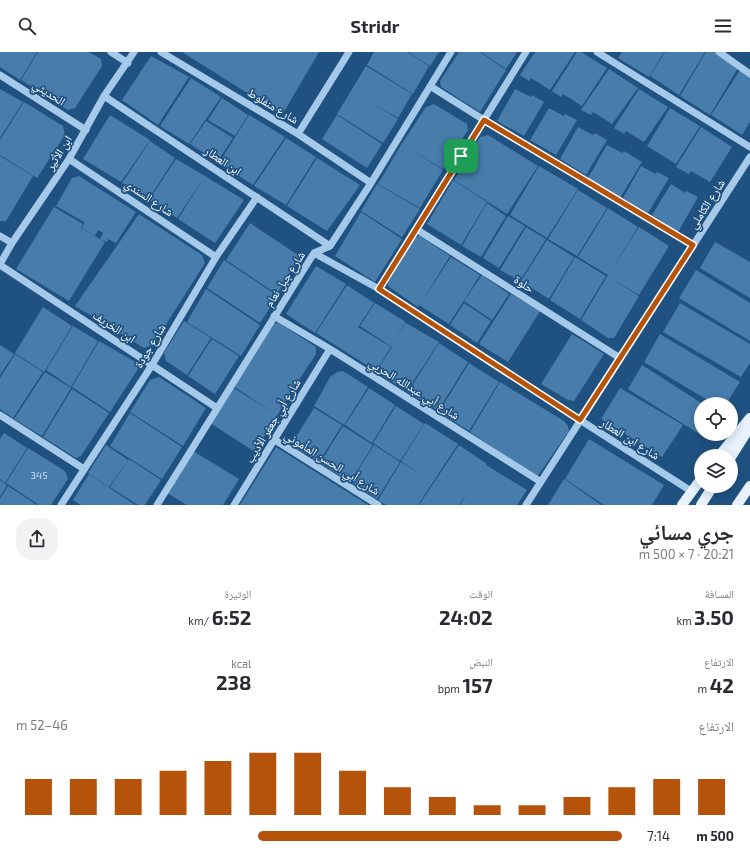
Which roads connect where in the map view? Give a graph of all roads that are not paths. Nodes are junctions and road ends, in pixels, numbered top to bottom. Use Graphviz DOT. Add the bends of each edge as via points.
graph roads {
  1 [pos="111,52"];
  2 [pos="134,52"];
  3 [pos="161,52"];
  4 [pos="349,52"];
  5 [pos="451,52"];
  6 [pos="526,52"];
  7 [pos="597,52"];
  8 [pos="718,52"];
  9 [pos="128,63"];
  10 [pos="0,74"];
  11 [pos="750,74"];
  12 [pos="430,86"];
  13 [pos="104,96"];
  14 [pos="484,120"];
  15 [pos="86,130"];
  16 [pos="298,134"];
  17 [pos="750,147"];
  18 [pos="750,157"];
  19 [pos="69,159"];
  20 [pos="371,182"];
  21 [pos="257,197"];
  22 [pos="416,229"];
  23 [pos="0,236"];
  24 [pos="12,244"];
  25 [pos="693,245"];
  26 [pos="330,246"];
  27 [pos="314,254"];
  28 [pos="216,256"];
  29 [pos="0,265"];
  30 [pos="379,289"];
  31 [pos="274,316"];
  32 [pos="330,349"];
  33 [pos="620,358"];
  34 [pos="152,365"];
  35 [pos="217,408"];
  36 [pos="0,415"];
  37 [pos="750,418"];
  38 [pos="580,420"];
  39 [pos="750,427"];
  40 [pos="275,440"];
  41 [pos="725,449"];
  42 [pos="736,449"];
  43 [pos="84,469"];
  44 [pos="541,482"];
  45 [pos="750,486"];
  46 [pos="694,487"];
  47 [pos="691,491"];
  48 [pos="709,493"];
  49 [pos="158,503"];
  50 [pos="61,505"];
  51 [pos="167,505"];
  52 [pos="234,505"];
  53 [pos="378,505"];
  54 [pos="526,505"];
  55 [pos="682,505"];
  56 [pos="701,505"];
  57 [pos="737,505"];
  1 -- 9 [label="street"];
  2 -- 9 [label="street, ابن الأثير"];
  3 -- 16 [label="street, شارع منفلوط"];
  4 -- 16 [label="street"];
  5 -- 12 [label="street"];
  6 -- 14 [label="street"];
  7 -- 17 [label="street"];
  8 -- 11 [label="street"];
  9 -- 13 [label="street, ابن الأثير"];
  10 -- 15 [label="street, الحديثي"];
  12 -- 14 [label="street"];
  12 -- 20 [label="street"];
  13 -- 15 [label="street, ابن الأثير"];
  13 -- 21 [label="street, ابن العطار"];
  14 -- 22 [label="street"];
  14 -- 25 [label="street"];
  15 -- 19 [label="street, ابن الأثير"];
  16 -- 20 [label="street, شارع منفلوط"];
  18 -- 25 [label="street, شارع الكاملي"];
  19 -- 24 [label="street, ابن الأثير"];
  19 -- 28 [label="street, شارع السندي"];
  20 -- 26 [label="street"];
  21 -- 26 [label="street, ابن العطار"];
  21 -- 28 [label="street, شارع جودة"];
  22 -- 30 [label="street"];
  22 -- 33 [label="street, حلوة"];
  23 -- 24 [label="street"];
  24 -- 29 [label="street, ابن الأثير"];
  25 -- 33 [label="street, شارع الكاملي"];
  26 -- 27 [label="street, شارع جبل نعام"];
  27 -- 30 [label="street, شارع ابن العطار"];
  27 -- 31 [label="street, شارع جبل نعام"];
  28 -- 34 [label="street, شارع جودة"];
  29 -- 34 [label="street, ابن الخريف"];
  30 -- 38 [label="street, شارع ابن العطار"];
  31 -- 32 [label="street, شارع أبي عبدالله الحربي"];
  31 -- 35 [label="street, شارع جبل نعام"];
  32 -- 40 [label="street, شارع أبي جعفر الأديب"];
  32 -- 44 [label="street, شارع أبي عبدالله الحربي"];
  33 -- 38 [label="street, شارع الكاملي"];
  34 -- 35 [label="street, ابن الخريف"];
  34 -- 43 [label="street, شارع جودة"];
  35 -- 49 [label="street, شارع جبل نعام"];
  36 -- 43 [label="street"];
  37 -- 41 [label="main road"];
  38 -- 44 [label="street, شارع الكاملي"];
  38 -- 47 [label="street, شارع ابن العطار"];
  39 -- 42 [label="main road"];
  40 -- 52 [label="street, شارع أبي جعفر الأديب"];
  40 -- 53 [label="street, شارع أبي الحسن المأموني"];
  43 -- 50 [label="street, شارع جودة"];
  44 -- 54 [label="street, شارع الكاملي"];
  45 -- 57 [label="main road"];
  46 -- 47 [label="main road"];
  47 -- 55 [label="main road"];
  48 -- 56 [label="main road"];
  49 -- 51 [label="street"];
}
